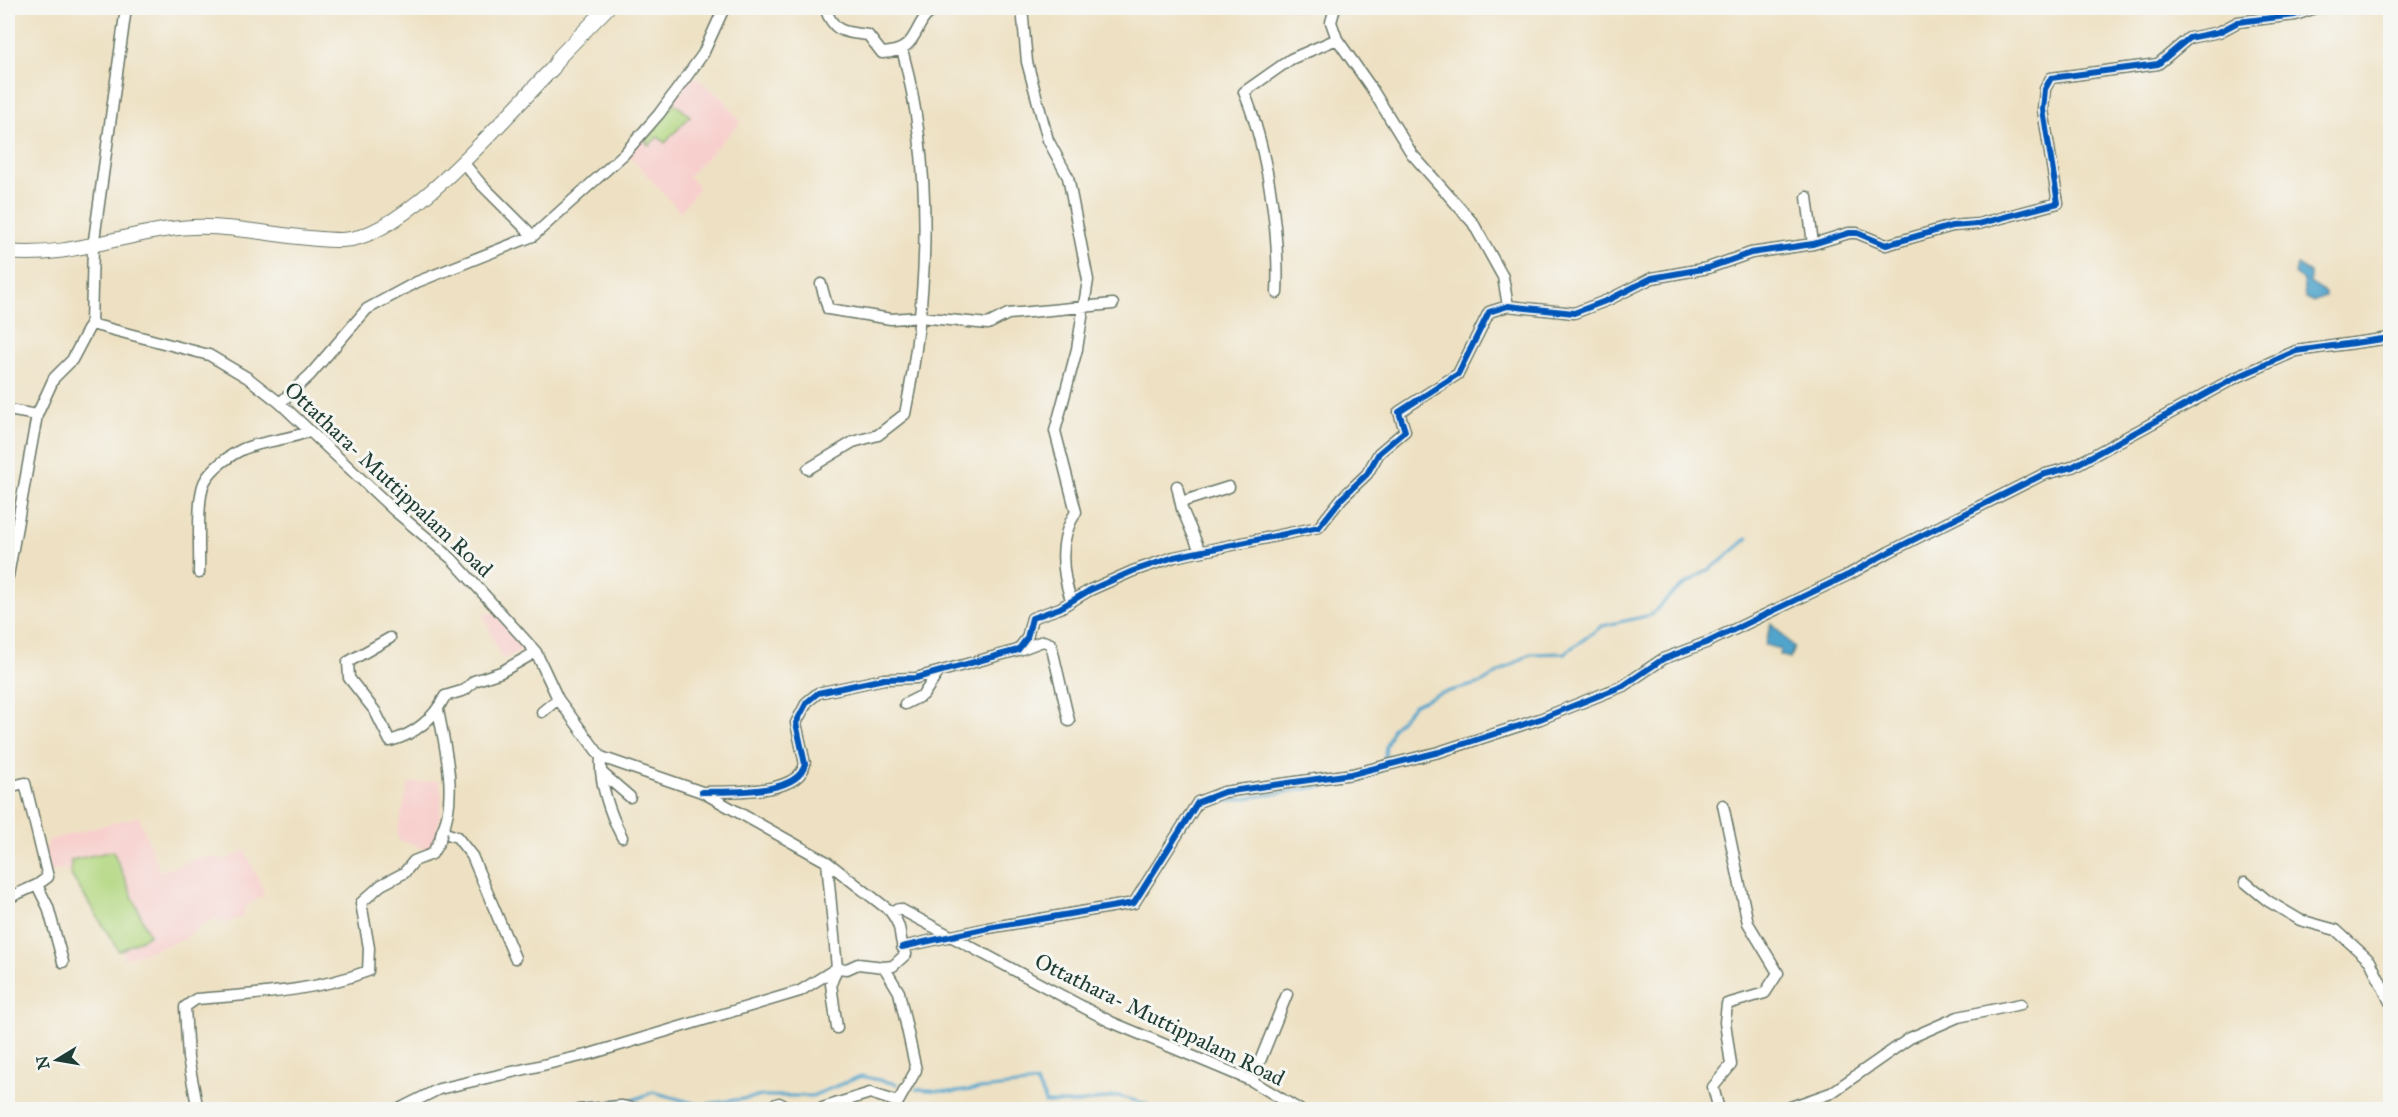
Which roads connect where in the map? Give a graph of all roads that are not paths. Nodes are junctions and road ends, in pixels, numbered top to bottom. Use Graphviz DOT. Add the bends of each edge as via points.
graph roads {
  1 [pos="126,8"];
  2 [pos="607,8"];
  3 [pos="724,8"];
  4 [pos="825,8"];
  5 [pos="938,8"];
  6 [pos="1022,8"];
  7 [pos="1335,8"];
  8 [pos="2315,8"];
  9 [pos="1337,39"];
  10 [pos="902,49"];
  11 [pos="462,161"];
  12 [pos="1807,197"];
  13 [pos="532,236"];
  14 [pos="1813,244"];
  15 [pos="93,247"];
  16 [pos="8,252"];
  17 [pos="821,284"];
  18 [pos="1277,293"];
  19 [pos="1113,304"];
  20 [pos="1084,306"];
  21 [pos="1508,306"];
  22 [pos="920,317"];
  23 [pos="91,324"];
  24 [pos="2391,338"];
  25 [pos="280,403"];
  26 [pos="8,410"];
  27 [pos="37,415"];
  28 [pos="310,431"];
  29 [pos="808,468"];
  30 [pos="1177,486"];
  31 [pos="1229,488"];
  32 [pos="1181,502"];
  33 [pos="1200,551"];
  34 [pos="199,573"];
  35 [pos="8,576"];
  36 [pos="1071,600"];
  37 [pos="390,638"];
  38 [pos="1018,650"];
  39 [pos="536,652"];
  40 [pos="938,672"];
  41 [pos="558,699"];
  42 [pos="905,704"];
  43 [pos="438,710"];
  44 [pos="542,711"];
  45 [pos="1069,721"];
  46 [pos="601,757"];
  47 [pos="600,771"];
  48 [pos="8,787"];
  49 [pos="702,792"];
  50 [pos="630,797"];
  51 [pos="1724,805"];
  52 [pos="442,834"];
  53 [pos="622,837"];
  54 [pos="827,862"];
  55 [pos="2245,882"];
  56 [pos="37,885"];
  57 [pos="8,898"];
  58 [pos="890,911"];
  59 [pos="948,935"];
  60 [pos="902,947"];
  61 [pos="515,958"];
  62 [pos="63,962"];
  63 [pos="884,966"];
  64 [pos="837,969"];
  65 [pos="1287,994"];
  66 [pos="2391,1002"];
  67 [pos="2021,1004"];
  68 [pos="837,1028"];
  69 [pos="1252,1081"];
  70 [pos="195,1110"];
  71 [pos="398,1110"];
  72 [pos="578,1110"];
  73 [pos="642,1110"];
  74 [pos="760,1110"];
  75 [pos="793,1110"];
  76 [pos="816,1110"];
  77 [pos="1300,1110"];
  78 [pos="1719,1110"];
  79 [pos="1782,1110"];
  1 -- 15 [label="street"];
  2 -- 11 [label="main road"];
  3 -- 13 [label="street" via="703,54 659,114 624,154"];
  4 -- 10 [label="street" via="842,32 868,35 882,53"];
  5 -- 10 [label="street" via="929,11"];
  6 -- 20 [label="street" via="1027,62 1048,140 1068,177 1088,280"];
  7 -- 9 [label="street" via="1331,22"];
  8 -- 14 [label="street" via="2295,15 2238,22 2219,32 2189,38 2158,64 2051,78 2044,89 2043,110 2058,203 1886,245 1857,233"];
  9 -- 18 [label="street" via="1291,59 1244,92 1256,120 1266,175 1278,269"];
  9 -- 21 [label="street" via="1412,154 1473,223 1503,278"];
  10 -- 22 [label="street" via="914,92 924,180"];
  11 -- 13 [label="street"];
  11 -- 15 [label="main road" via="429,195 380,230 361,237 343,240 190,227"];
  12 -- 14 [label="street"];
  13 -- 25 [label="street" via="417,282 367,309"];
  14 -- 21 [label="street" via="1751,253 1708,268 1652,278 1574,314"];
  15 -- 16 [label="main road" via="28,254"];
  15 -- 23 [label="street"];
  17 -- 22 [label="street" via="828,309 891,319"];
  19 -- 20 [label="street"];
  20 -- 22 [label="street" via="1008,314 988,324"];
  20 -- 36 [label="street" via="1055,431 1077,512 1068,525 1062,547"];
  21 -- 33 [label="street" via="1490,312 1458,374 1399,412 1406,431 1379,453 1367,474 1319,527"];
  22 -- 29 [label="street" via="905,414 878,435 853,442"];
  23 -- 25 [label="street, Ottathara- Muttippalam Road" via="210,355 249,378"];
  23 -- 27 [label="street" via="72,360 54,378"];
  24 -- 59 [label="street" via="2296,351 2072,467 2042,475 1848,575 1708,642 1663,659 1623,686 1540,719 1439,752 1352,774 1224,792 1198,802 1134,903"];
  25 -- 28 [label="street, Ottathara- Muttippalam Road"];
  26 -- 27 [label="street"];
  27 -- 35 [label="street"];
  28 -- 34 [label="street" via="243,449 203,483"];
  28 -- 39 [label="street, Ottathara- Muttippalam Road" via="452,559"];
  30 -- 32 [label="street"];
  31 -- 32 [label="street"];
  32 -- 33 [label="street"];
  33 -- 36 [label="street" via="1133,571"];
  36 -- 38 [label="street" via="1032,618 1027,638"];
  37 -- 43 [label="street" via="348,663 349,678 375,711 390,741 412,735"];
  38 -- 40 [label="street"];
  38 -- 45 [label="street" via="1043,641 1051,644"];
  39 -- 41 [label="street, Ottathara- Muttippalam Road"];
  39 -- 43 [label="street" via="446,696"];
  40 -- 42 [label="street" via="923,696"];
  40 -- 49 [label="street" via="819,693 807,702 796,723 806,764 791,784"];
  41 -- 44 [label="street"];
  41 -- 46 [label="street, Ottathara- Muttippalam Road"];
  43 -- 52 [label="street" via="448,759 447,819"];
  46 -- 47 [label="street"];
  46 -- 49 [label="street, Ottathara- Muttippalam Road"];
  47 -- 50 [label="street"];
  47 -- 53 [label="street"];
  48 -- 56 [label="street" via="25,783 48,877"];
  49 -- 54 [label="street, Ottathara- Muttippalam Road"];
  51 -- 78 [label="street" via="1748,923 1778,973 1764,993 1727,1004 1725,1029 1731,1065 1713,1087"];
  52 -- 61 [label="street" via="457,837 472,856"];
  52 -- 70 [label="street" via="432,854 414,861 404,873 381,885 361,903 369,948 368,971 329,985 196,999 185,1007"];
  54 -- 58 [label="street, Ottathara- Muttippalam Road"];
  54 -- 64 [label="street"];
  55 -- 66 [label="street" via="2300,920 2336,930 2370,961"];
  56 -- 57 [label="street"];
  56 -- 62 [label="street" via="48,907"];
  58 -- 59 [label="street, Ottathara- Muttippalam Road" via="900,909"];
  58 -- 60 [label="street" via="901,926"];
  59 -- 60 [label="street"];
  59 -- 69 [label="street, Ottathara- Muttippalam Road" via="1112,1022"];
  60 -- 63 [label="street" via="906,954 893,966"];
  63 -- 64 [label="street" via="858,964"];
  63 -- 76 [label="street" via="901,1000 914,1059 913,1078 898,1102 870,1093"];
  64 -- 68 [label="street" via="831,984"];
  64 -- 71 [label="street" via="800,991 590,1054 439,1089"];
  65 -- 69 [label="street"];
  67 -- 79 [label="street" via="1958,1017 1910,1038 1831,1093"];
  69 -- 77 [label="street, Ottathara- Muttippalam Road"];
  72 -- 73 [label="street" via="621,1106"];
  74 -- 75 [label="street" via="779,1103"];
}
